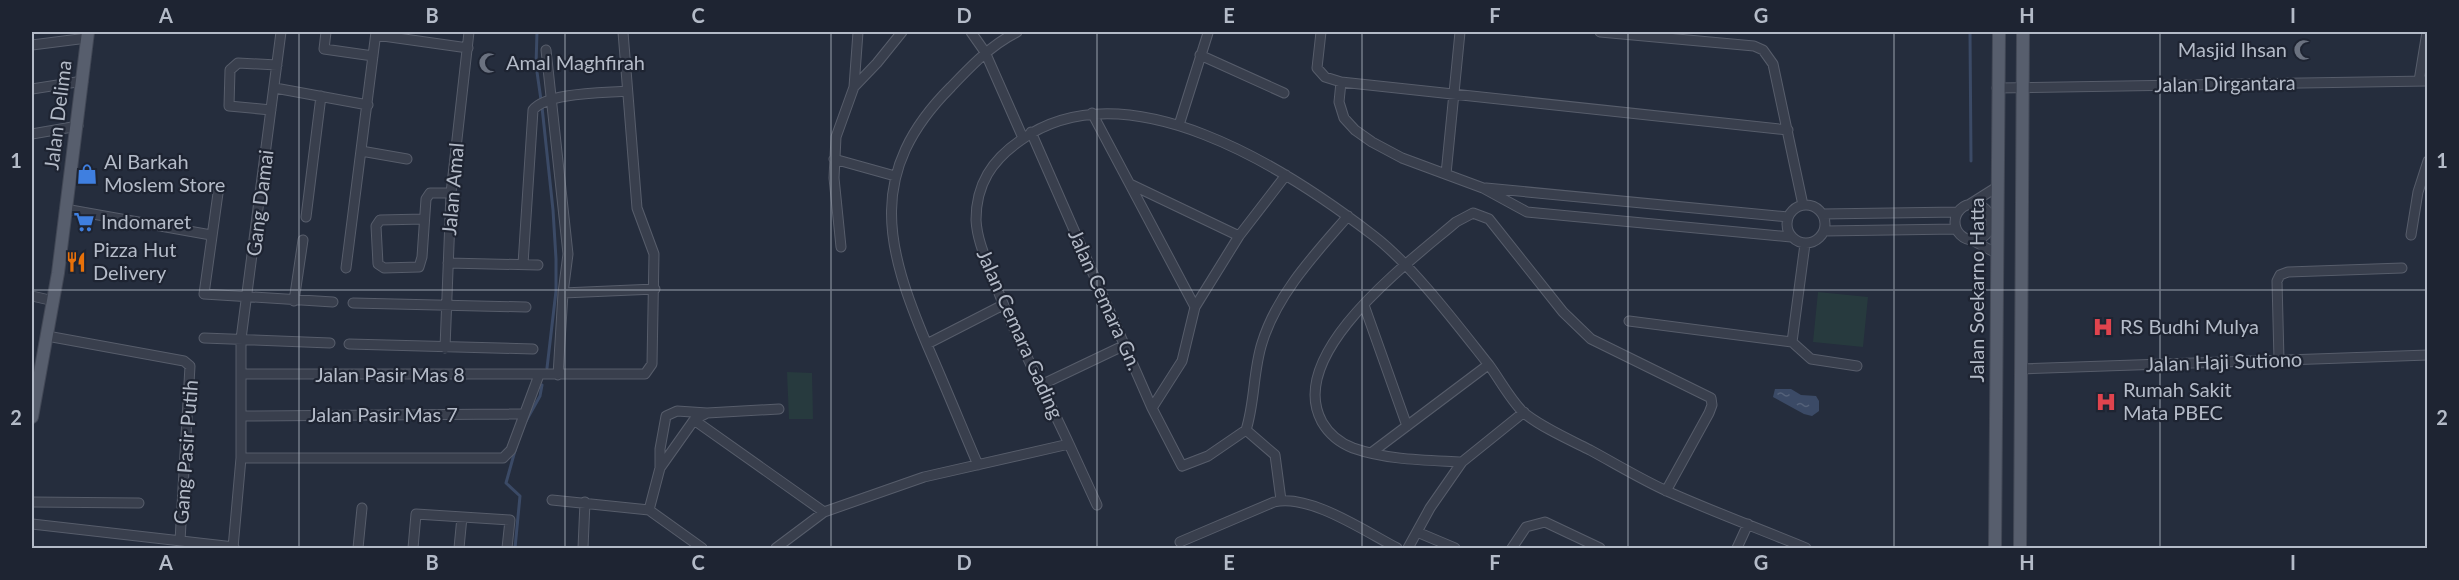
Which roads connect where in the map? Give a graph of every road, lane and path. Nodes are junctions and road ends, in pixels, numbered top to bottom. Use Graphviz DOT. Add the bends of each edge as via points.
graph roads {
  1 [pos="281,32"];
  2 [pos="326,32"];
  3 [pos="469,32"];
  4 [pos="623,32"];
  5 [pos="858,32"];
  6 [pos="902,32"];
  7 [pos="971,32"];
  8 [pos="1017,32"];
  9 [pos="1197,32"];
  10 [pos="1211,32"];
  11 [pos="1322,32"];
  12 [pos="1460,32"];
  13 [pos="1600,32"];
  14 [pos="1999,32"];
  15 [pos="2023,32"];
  16 [pos="2427,32"];
  17 [pos="376,33"];
  18 [pos="87,35"];
  19 [pos="32,45"];
  20 [pos="468,48"];
  21 [pos="546,50"];
  22 [pos="985,52"];
  23 [pos="1200,55"];
  24 [pos="374,56"];
  25 [pos="277,65"];
  26 [pos="83,81"];
  27 [pos="2423,81"];
  28 [pos="1341,82"];
  29 [pos="854,87"];
  30 [pos="2023,87"];
  31 [pos="275,88"];
  32 [pos="1998,88"];
  33 [pos="32,89"];
  34 [pos="627,91"];
  35 [pos="1284,93"];
  36 [pos="1453,94"];
  37 [pos="321,96"];
  38 [pos="552,99"];
  39 [pos="368,105"];
  40 [pos="271,110"];
  41 [pos="1092,114"];
  42 [pos="1179,125"];
  43 [pos="78,126"];
  44 [pos="1788,130"];
  45 [pos="32,134"];
  46 [pos="1027,135"];
  47 [pos="360,151"];
  48 [pos="407,159"];
  49 [pos="834,159"];
  50 [pos="2427,161"];
  51 [pos="1446,174"];
  52 [pos="1287,175"];
  53 [pos="895,176"];
  54 [pos="1130,184"];
  55 [pos="219,186"];
  56 [pos="1997,187"];
  57 [pos="1484,188"];
  58 [pos="451,194"];
  59 [pos="1970,204"];
  60 [pos="1803,205"];
  61 [pos="65,209"];
  62 [pos="1958,212"];
  63 [pos="1822,214"];
  64 [pos="1348,216"];
  65 [pos="306,217"];
  66 [pos="1788,217"];
  67 [pos="424,219"];
  68 [pos="1956,229"];
  69 [pos="1824,231"];
  70 [pos="211,235"];
  71 [pos="2411,235"];
  72 [pos="1239,236"];
  73 [pos="1791,237"];
  74 [pos="1970,239"];
  75 [pos="303,240"];
  76 [pos="1805,244"];
  77 [pos="841,247"];
  78 [pos="1996,253"];
  79 [pos="448,263"];
  80 [pos="523,264"];
  81 [pos="538,265"];
  82 [pos="1406,266"];
  83 [pos="346,268"];
  84 [pos="2402,268"];
  85 [pos="655,289"];
  86 [pos="563,293"];
  87 [pos="32,296"];
  88 [pos="247,298"];
  89 [pos="54,300"];
  90 [pos="294,301"];
  91 [pos="333,302"];
  92 [pos="353,303"];
  93 [pos="448,303"];
  94 [pos="1003,305"];
  95 [pos="1364,305"];
  96 [pos="1196,307"];
  97 [pos="526,308"];
  98 [pos="1629,321"];
  99 [pos="47,336"];
  100 [pos="204,338"];
  101 [pos="241,339"];
  102 [pos="1792,342"];
  103 [pos="330,343"];
  104 [pos="349,344"];
  105 [pos="927,344"];
  106 [pos="1125,345"];
  107 [pos="445,348"];
  108 [pos="533,349"];
  109 [pos="2427,355"];
  110 [pos="2279,360"];
  111 [pos="1488,365"];
  112 [pos="1857,366"];
  113 [pos="2021,369"];
  114 [pos="241,374"];
  115 [pos="539,375"];
  116 [pos="558,375"];
  117 [pos="1041,385"];
  118 [pos="1152,408"];
  119 [pos="779,409"];
  120 [pos="1524,412"];
  121 [pos="707,413"];
  122 [pos="524,414"];
  123 [pos="243,416"];
  124 [pos="32,417"];
  125 [pos="694,420"];
  126 [pos="1407,426"];
  127 [pos="1246,430"];
  128 [pos="1069,444"];
  129 [pos="1371,453"];
  130 [pos="241,458"];
  131 [pos="1461,462"];
  132 [pos="978,465"];
  133 [pos="660,468"];
  134 [pos="1666,491"];
  135 [pos="552,500"];
  136 [pos="1281,500"];
  137 [pos="32,502"];
  138 [pos="585,502"];
  139 [pos="140,503"];
  140 [pos="1097,505"];
  141 [pos="362,508"];
  142 [pos="649,510"];
  143 [pos="824,512"];
  144 [pos="462,517"];
  145 [pos="32,524"];
  146 [pos="1748,524"];
  147 [pos="1417,532"];
  148 [pos="180,541"];
  149 [pos="1180,542"];
  150 [pos="234,548"];
  151 [pos="358,549"];
  152 [pos="413,549"];
  153 [pos="459,549"];
  154 [pos="507,549"];
  155 [pos="584,549"];
  156 [pos="702,549"];
  157 [pos="777,549"];
  158 [pos="1397,549"];
  159 [pos="1408,549"];
  160 [pos="1455,549"];
  161 [pos="1512,549"];
  162 [pos="1600,549"];
  163 [pos="1737,549"];
  164 [pos="1806,549"];
  165 [pos="1995,549"];
  166 [pos="2020,549"];
  1 -- 25 [label="street, Gang Damai"];
  2 -- 24 [label="street" via="324,49"];
  3 -- 20 [label="street, Jalan Amal"];
  4 -- 34 [label="street"];
  5 -- 29 [label="street"];
  6 -- 29 [label="street"];
  7 -- 22 [label="street, Jalan Cemara Gn."];
  8 -- 22 [label="street"];
  9 -- 10 [label="street"];
  10 -- 23 [label="street"];
  11 -- 28 [label="street" via="1317,68 1325,77"];
  12 -- 36 [label="street"];
  13 -- 44 [label="street" via="1763,50 1773,64"];
  14 -- 32 [label="main road, Jalan Soekarno Hatta"];
  15 -- 30 [label="main road"];
  16 -- 27 [label="street"];
  17 -- 20 [label="street"];
  17 -- 24 [label="street"];
  18 -- 19 [label="street"];
  18 -- 26 [label="main road, Jalan Delima"];
  20 -- 58 [label="street, Jalan Amal"];
  21 -- 38 [label="street"];
  22 -- 46 [label="street, Jalan Cemara Gn."];
  22 -- 53 [label="street" via="922,119 903,152"];
  23 -- 35 [label="street"];
  23 -- 42 [label="street"];
  24 -- 39 [label="street"];
  25 -- 31 [label="street, Gang Damai"];
  25 -- 40 [label="street" via="238,63 230,70 229,106"];
  26 -- 33 [label="street"];
  26 -- 43 [label="main road, Jalan Delima"];
  27 -- 30 [label="street, Jalan Dirgantara"];
  28 -- 36 [label="street"];
  28 -- 51 [label="street" via="1341,110 1355,130 1386,150"];
  29 -- 49 [label="street" via="836,137"];
  30 -- 32 [label="street, Jalan Dirgantara"];
  30 -- 113 [label="main road"];
  31 -- 37 [label="street"];
  31 -- 40 [label="street, Gang Damai"];
  32 -- 56 [label="main road, Jalan Soekarno Hatta"];
  34 -- 38 [label="street"];
  34 -- 85 [label="street" via="637,208 654,254"];
  36 -- 44 [label="street"];
  36 -- 51 [label="street"];
  37 -- 39 [label="street"];
  37 -- 65 [label="street"];
  38 -- 80 [label="street" via="538,105 532,115"];
  38 -- 86 [label="street" via="568,254"];
  39 -- 47 [label="street"];
  40 -- 88 [label="street, Gang Damai"];
  41 -- 42 [label="street, Jalan Cemara Gading" via="1150,117"];
  41 -- 46 [label="street, Jalan Cemara Gading" via="1058,120"];
  41 -- 54 [label="street"];
  42 -- 52 [label="street, Jalan Cemara Gading"];
  43 -- 45 [label="street"];
  43 -- 61 [label="main road, Jalan Delima"];
  44 -- 60 [label="street"];
  46 -- 94 [label="street, Jalan Cemara Gading" via="993,163 977,199 979,240"];
  46 -- 106 [label="street, Jalan Cemara Gn."];
  47 -- 48 [label="street"];
  47 -- 83 [label="street"];
  49 -- 53 [label="street"];
  49 -- 77 [label="street"];
  50 -- 71 [label="street"];
  51 -- 57 [label="street"];
  52 -- 64 [label="street, Jalan Cemara Gading"];
  52 -- 72 [label="street"];
  53 -- 105 [label="street" via="891,219 894,253"];
  54 -- 72 [label="street"];
  54 -- 96 [label="street"];
  55 -- 70 [label="street"];
  56 -- 59 [label="street"];
  56 -- 78 [label="main road, Jalan Soekarno Hatta"];
  57 -- 66 [label="street"];
  57 -- 73 [label="street" via="1536,215"];
  58 -- 67 [label="street" via="428,195"];
  58 -- 79 [label="street, Jalan Amal"];
  59 -- 62 [label="street"];
  59 -- 74 [label="street" via="1985,210 1990,219 1985,235"];
  60 -- 63 [label="street"];
  60 -- 66 [label="street"];
  61 -- 70 [label="street"];
  61 -- 89 [label="main road, Jalan Delima"];
  62 -- 63 [label="street"];
  62 -- 68 [label="street"];
  63 -- 69 [label="street"];
  64 -- 82 [label="street, Jalan Cemara Gading"];
  64 -- 127 [label="street" via="1302,271 1270,321 1260,351"];
  66 -- 73 [label="street"];
  67 -- 67 [label="street" via="419,267 384,268 378,264 376,226 380,220"];
  68 -- 69 [label="street"];
  68 -- 74 [label="street"];
  69 -- 76 [label="street" via="1817,240"];
  70 -- 88 [label="street" via="204,294"];
  72 -- 96 [label="street"];
  73 -- 76 [label="street"];
  74 -- 78 [label="street"];
  75 -- 90 [label="street"];
  76 -- 102 [label="street"];
  78 -- 165 [label="main road, Jalan Soekarno Hatta"];
  79 -- 80 [label="street"];
  79 -- 93 [label="street, Jalan Amal"];
  80 -- 81 [label="street"];
  82 -- 95 [label="street"];
  82 -- 111 [label="street, Jalan Cemara Gading"];
  82 -- 134 [label="street" via="1462,217 1473,213 1485,217 1541,280 1563,312 1591,339 1711,398 1709,412"];
  84 -- 110 [label="street" via="2280,275"];
  85 -- 86 [label="street"];
  85 -- 116 [label="street, Jalan Pasir Mas 8" via="652,364 645,374"];
  86 -- 116 [label="street"];
  87 -- 89 [label="street"];
  88 -- 90 [label="street"];
  88 -- 101 [label="street, Gang Damai"];
  89 -- 99 [label="main road, Jalan Delima"];
  90 -- 91 [label="street"];
  92 -- 93 [label="street"];
  93 -- 97 [label="street"];
  93 -- 107 [label="street, Jalan Amal"];
  94 -- 105 [label="street"];
  94 -- 117 [label="street, Jalan Cemara Gading"];
  95 -- 126 [label="street"];
  95 -- 129 [label="street" via="1338,335 1325,360 1315,396 1327,430 1344,444"];
  96 -- 118 [label="street" via="1182,361"];
  98 -- 102 [label="street"];
  99 -- 124 [label="main road, Jalan Delima"];
  99 -- 148 [label="street, Gang Pasir Putih" via="190,366"];
  100 -- 101 [label="street"];
  101 -- 103 [label="street"];
  101 -- 114 [label="street, Gang Damai"];
  102 -- 112 [label="street" via="1811,359"];
  104 -- 107 [label="street"];
  105 -- 132 [label="street"];
  106 -- 117 [label="street"];
  106 -- 118 [label="street, Jalan Cemara Gn."];
  107 -- 108 [label="street"];
  109 -- 110 [label="street, Jalan Haji Sutiono"];
  110 -- 113 [label="street, Jalan Haji Sutiono"];
  111 -- 120 [label="street, Jalan Cemara Gading"];
  111 -- 126 [label="street"];
  113 -- 166 [label="main road"];
  114 -- 115 [label="street, Jalan Pasir Mas 8"];
  114 -- 123 [label="street, Gang Damai"];
  115 -- 116 [label="street, Jalan Pasir Mas 8"];
  115 -- 122 [label="street"];
  117 -- 128 [label="street, Jalan Cemara Gading"];
  118 -- 127 [label="street, Jalan Cemara Gn." via="1182,466 1208,456"];
  119 -- 121 [label="street"];
  120 -- 131 [label="street"];
  120 -- 134 [label="street, Jalan Cemara Gading"];
  121 -- 125 [label="street"];
  121 -- 133 [label="street" via="677,411 666,417"];
  122 -- 123 [label="street, Jalan Pasir Mas 7"];
  122 -- 130 [label="street" via="508,455 503,458"];
  123 -- 130 [label="street, Gang Damai"];
  125 -- 133 [label="street"];
  125 -- 143 [label="street"];
  126 -- 129 [label="street"];
  127 -- 136 [label="street" via="1275,455"];
  128 -- 132 [label="street, Jalan Cemara Gading"];
  128 -- 140 [label="street"];
  129 -- 131 [label="street"];
  130 -- 150 [label="street, Gang Damai"];
  131 -- 147 [label="street"];
  132 -- 143 [label="street, Jalan Cemara Gading" via="917,479"];
  133 -- 142 [label="street"];
  134 -- 146 [label="street, Jalan Cemara Gading"];
  135 -- 138 [label="street"];
  136 -- 149 [label="street"];
  136 -- 158 [label="street" via="1313,506"];
  137 -- 139 [label="street"];
  138 -- 142 [label="street"];
  138 -- 155 [label="street"];
  141 -- 151 [label="street"];
  142 -- 156 [label="street"];
  143 -- 157 [label="street, Jalan Cemara Gading"];
  144 -- 152 [label="street" via="416,514"];
  144 -- 153 [label="street"];
  144 -- 154 [label="street" via="510,520"];
  145 -- 148 [label="street"];
  146 -- 163 [label="street"];
  146 -- 164 [label="street, Jalan Cemara Gading"];
  147 -- 159 [label="street"];
  147 -- 160 [label="street"];
  148 -- 150 [label="street"];
  161 -- 162 [label="street" via="1526,527 1545,522"];
}
